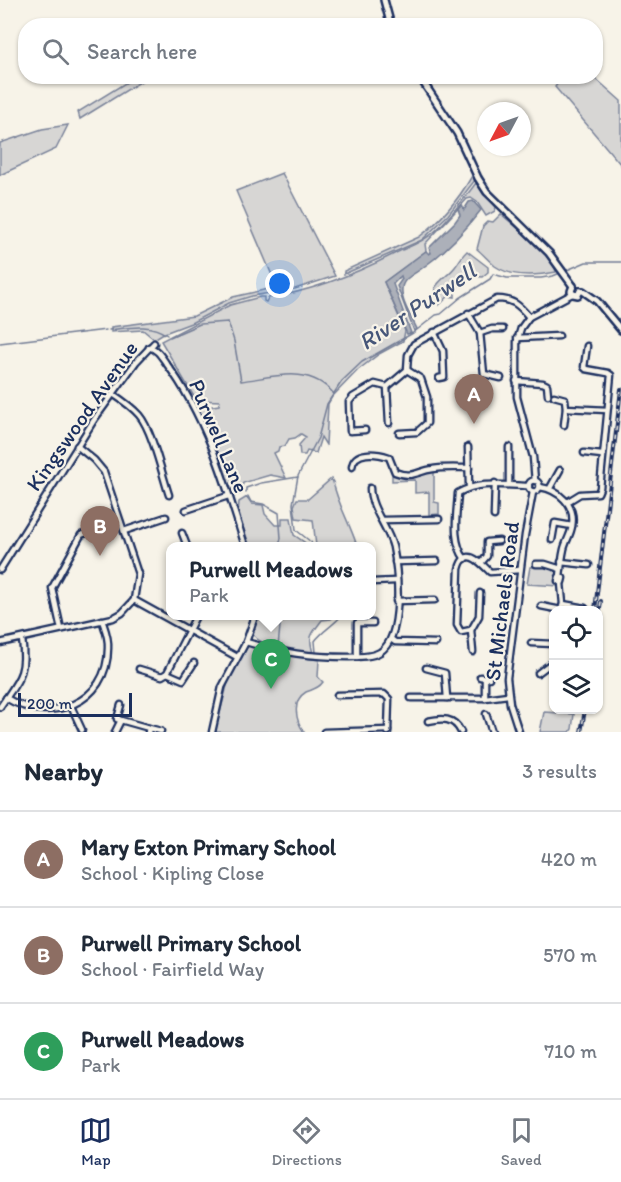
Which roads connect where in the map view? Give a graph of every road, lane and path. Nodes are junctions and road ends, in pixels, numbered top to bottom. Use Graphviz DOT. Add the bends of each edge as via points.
graph roads {
  1 [pos="384,0"];
  2 [pos="389,18"];
  3 [pos="424,84"];
  4 [pos="573,286"];
  5 [pos="580,291"];
  6 [pos="572,294"];
  7 [pos="468,313"];
  8 [pos="529,317"];
  9 [pos="503,328"];
  10 [pos="621,330"];
  11 [pos="434,332"];
  12 [pos="480,333"];
  13 [pos="559,336"];
  14 [pos="517,338"];
  15 [pos="154,343"];
  16 [pos="586,346"];
  17 [pos="149,347"];
  18 [pos="407,370"];
  19 [pos="439,378"];
  20 [pos="501,378"];
  21 [pos="516,381"];
  22 [pos="387,387"];
  23 [pos="113,394"];
  24 [pos="548,395"];
  25 [pos="554,396"];
  26 [pos="566,408"];
  27 [pos="608,410"];
  28 [pos="388,423"];
  29 [pos="564,425"];
  30 [pos="365,430"];
  31 [pos="399,433"];
  32 [pos="77,446"];
  33 [pos="468,447"];
  34 [pos="509,447"];
  35 [pos="584,453"];
  36 [pos="602,455"];
  37 [pos="352,467"];
  38 [pos="469,468"];
  39 [pos="560,470"];
  40 [pos="535,481"];
  41 [pos="495,483"];
  42 [pos="509,484"];
  43 [pos="470,486"];
  44 [pos="529,486"];
  45 [pos="540,487"];
  46 [pos="370,488"];
  47 [pos="550,488"];
  48 [pos="533,492"];
  49 [pos="169,495"];
  50 [pos="228,496"];
  51 [pos="567,502"];
  52 [pos="186,510"];
  53 [pos="494,516"];
  54 [pos="166,517"];
  55 [pos="439,519"];
  56 [pos="382,520"];
  57 [pos="120,521"];
  58 [pos="572,526"];
  59 [pos="124,531"];
  60 [pos="182,533"];
  61 [pos="552,540"];
  62 [pos="499,541"];
  63 [pos="185,542"];
  64 [pos="243,542"];
  65 [pos="465,559"];
  66 [pos="437,561"];
  67 [pos="395,562"];
  68 [pos="561,562"];
  69 [pos="481,563"];
  70 [pos="536,564"];
  71 [pos="589,566"];
  72 [pos="561,569"];
  73 [pos="0,570"];
  74 [pos="520,570"];
  75 [pos="396,581"];
  76 [pos="376,582"];
  77 [pos="480,593"];
  78 [pos="134,600"];
  79 [pos="435,600"];
  80 [pos="396,601"];
  81 [pos="563,604"];
  82 [pos="541,606"];
  83 [pos="574,606"];
  84 [pos="549,608"];
  85 [pos="166,617"];
  86 [pos="102,620"];
  87 [pos="171,620"];
  88 [pos="194,620"];
  89 [pos="253,620"];
  90 [pos="350,622"];
  91 [pos="357,623"];
  92 [pos="373,623"];
  93 [pos="61,629"];
  94 [pos="189,630"];
  95 [pos="471,630"];
  96 [pos="22,639"];
  97 [pos="391,639"];
  98 [pos="246,642"];
  99 [pos="0,643"];
  100 [pos="436,643"];
  101 [pos="531,643"];
  102 [pos="549,644"];
  103 [pos="474,652"];
  104 [pos="237,657"];
  105 [pos="357,657"];
  106 [pos="194,663"];
  107 [pos="549,666"];
  108 [pos="426,668"];
  109 [pos="139,669"];
  110 [pos="167,673"];
  111 [pos="542,673"];
  112 [pos="485,678"];
  113 [pos="337,695"];
  114 [pos="508,695"];
  115 [pos="6,698"];
  116 [pos="411,698"];
  117 [pos="447,698"];
  118 [pos="485,698"];
  119 [pos="121,705"];
  120 [pos="71,706"];
  121 [pos="0,707"];
  122 [pos="486,714"];
  123 [pos="121,720"];
  124 [pos="428,722"];
  125 [pos="82,730"];
  126 [pos="148,730"];
  127 [pos="518,730"];
  128 [pos="161,731"];
  129 [pos="351,731"];
  130 [pos="388,731"];
  131 [pos="115,732"];
  132 [pos="212,732"];
  133 [pos="324,732"];
  134 [pos="460,732"];
  135 [pos="492,732"];
  1 -- 2 [label="street"];
  3 -- 4 [label="street" via="457,133 482,186 549,254"];
  4 -- 5 [label="street"];
  4 -- 6 [label="street"];
  5 -- 6 [label="street"];
  5 -- 10 [label="street" via="593,297"];
  6 -- 8 [label="street"];
  7 -- 8 [label="street" via="497,299 511,299"];
  7 -- 11 [label="street"];
  7 -- 12 [label="street"];
  8 -- 14 [label="street"];
  9 -- 12 [label="street"];
  11 -- 18 [label="street" via="414,344"];
  11 -- 19 [label="street" via="443,351 444,377"];
  12 -- 20 [label="street" via="484,374"];
  13 -- 14 [label="street"];
  14 -- 21 [label="street"];
  15 -- 17 [label="street, Kingswood Avenue"];
  16 -- 27 [label="street" via="584,367 611,375"];
  17 -- 23 [label="street, Kingswood Avenue"];
  17 -- 50 [label="street, Purwell Lane" via="156,350 182,386 216,459"];
  18 -- 22 [label="street"];
  18 -- 31 [label="street" via="421,379 427,397 427,423 417,432"];
  21 -- 24 [label="street" via="543,382"];
  21 -- 40 [label="street"];
  22 -- 28 [label="street"];
  22 -- 30 [label="street" via="375,384 349,402 347,431"];
  23 -- 32 [label="street, Kingswood Avenue"];
  23 -- 49 [label="street" via="141,416"];
  25 -- 26 [label="street" via="565,399"];
  26 -- 27 [label="street"];
  26 -- 29 [label="street"];
  27 -- 36 [label="street"];
  32 -- 57 [label="street" via="104,472"];
  32 -- 73 [label="street, Kingswood Avenue"];
  33 -- 38 [label="street"];
  34 -- 42 [label="street"];
  35 -- 36 [label="street"];
  36 -- 51 [label="street" via="598,492 580,494"];
  37 -- 38 [label="street" via="359,455 371,454 389,457 395,472 405,476 432,469"];
  38 -- 43 [label="street"];
  39 -- 47 [label="street"];
  40 -- 44 [label="street"];
  40 -- 45 [label="street"];
  41 -- 42 [label="street"];
  41 -- 43 [label="street"];
  41 -- 53 [label="street"];
  42 -- 44 [label="street"];
  43 -- 65 [label="street" via="458,492 456,542"];
  44 -- 48 [label="street"];
  45 -- 47 [label="street"];
  45 -- 48 [label="street"];
  46 -- 56 [label="street"];
  47 -- 51 [label="street"];
  48 -- 74 [label="street, St Michaels Road"];
  50 -- 52 [label="street"];
  50 -- 64 [label="street, Purwell Lane"];
  51 -- 58 [label="street"];
  54 -- 59 [label="street"];
  55 -- 56 [label="street"];
  56 -- 67 [label="street"];
  57 -- 59 [label="street"];
  57 -- 93 [label="street" via="84,533 72,553 52,592"];
  58 -- 61 [label="street" via="555,523"];
  58 -- 68 [label="street"];
  59 -- 78 [label="street" via="138,574"];
  60 -- 63 [label="street"];
  62 -- 69 [label="street" via="487,542 487,556"];
  65 -- 69 [label="street" via="472,557"];
  65 -- 95 [label="street" via="459,569 457,625 461,632"];
  66 -- 67 [label="street"];
  67 -- 75 [label="street"];
  68 -- 71 [label="street"];
  68 -- 72 [label="street"];
  69 -- 74 [label="street" via="493,572"];
  70 -- 72 [label="street"];
  72 -- 81 [label="street"];
  74 -- 114 [label="street, St Michaels Road"];
  75 -- 76 [label="street"];
  75 -- 80 [label="street"];
  77 -- 95 [label="street" via="479,616"];
  78 -- 85 [label="street"];
  78 -- 86 [label="street" via="122,613"];
  79 -- 80 [label="street"];
  80 -- 97 [label="street" via="396,626"];
  81 -- 83 [label="street"];
  82 -- 84 [label="street"];
  86 -- 93 [label="street"];
  86 -- 120 [label="street" via="109,646 105,668 92,691"];
  87 -- 94 [label="street"];
  88 -- 94 [label="street"];
  89 -- 98 [label="street"];
  90 -- 91 [label="street"];
  91 -- 92 [label="street"];
  91 -- 105 [label="street"];
  93 -- 96 [label="street"];
  94 -- 104 [label="street"];
  94 -- 110 [label="street"];
  95 -- 103 [label="street"];
  96 -- 99 [label="street"];
  96 -- 115 [label="street" via="24,668"];
  97 -- 100 [label="street"];
  97 -- 105 [label="street" via="383,650"];
  98 -- 104 [label="street"];
  98 -- 105 [label="street" via="316,657"];
  101 -- 102 [label="street"];
  104 -- 132 [label="street" via="222,687"];
  106 -- 110 [label="street" via="183,680"];
  107 -- 111 [label="street"];
  108 -- 117 [label="street" via="447,673"];
  109 -- 110 [label="street" via="162,676"];
  112 -- 118 [label="street"];
  113 -- 130 [label="street" via="387,696"];
  114 -- 118 [label="street"];
  114 -- 127 [label="street, St Michaels Road"];
  115 -- 120 [label="street" via="32,710"];
  115 -- 121 [label="street"];
  116 -- 117 [label="street"];
  117 -- 118 [label="street"];
  119 -- 123 [label="street" via="117,719"];
  120 -- 125 [label="street"];
  122 -- 135 [label="street"];
  123 -- 126 [label="street"];
  123 -- 131 [label="street"];
  124 -- 134 [label="street" via="445,719 456,724"];
  126 -- 128 [label="street"];
  129 -- 130 [label="street"];
  129 -- 133 [label="street"];
}
